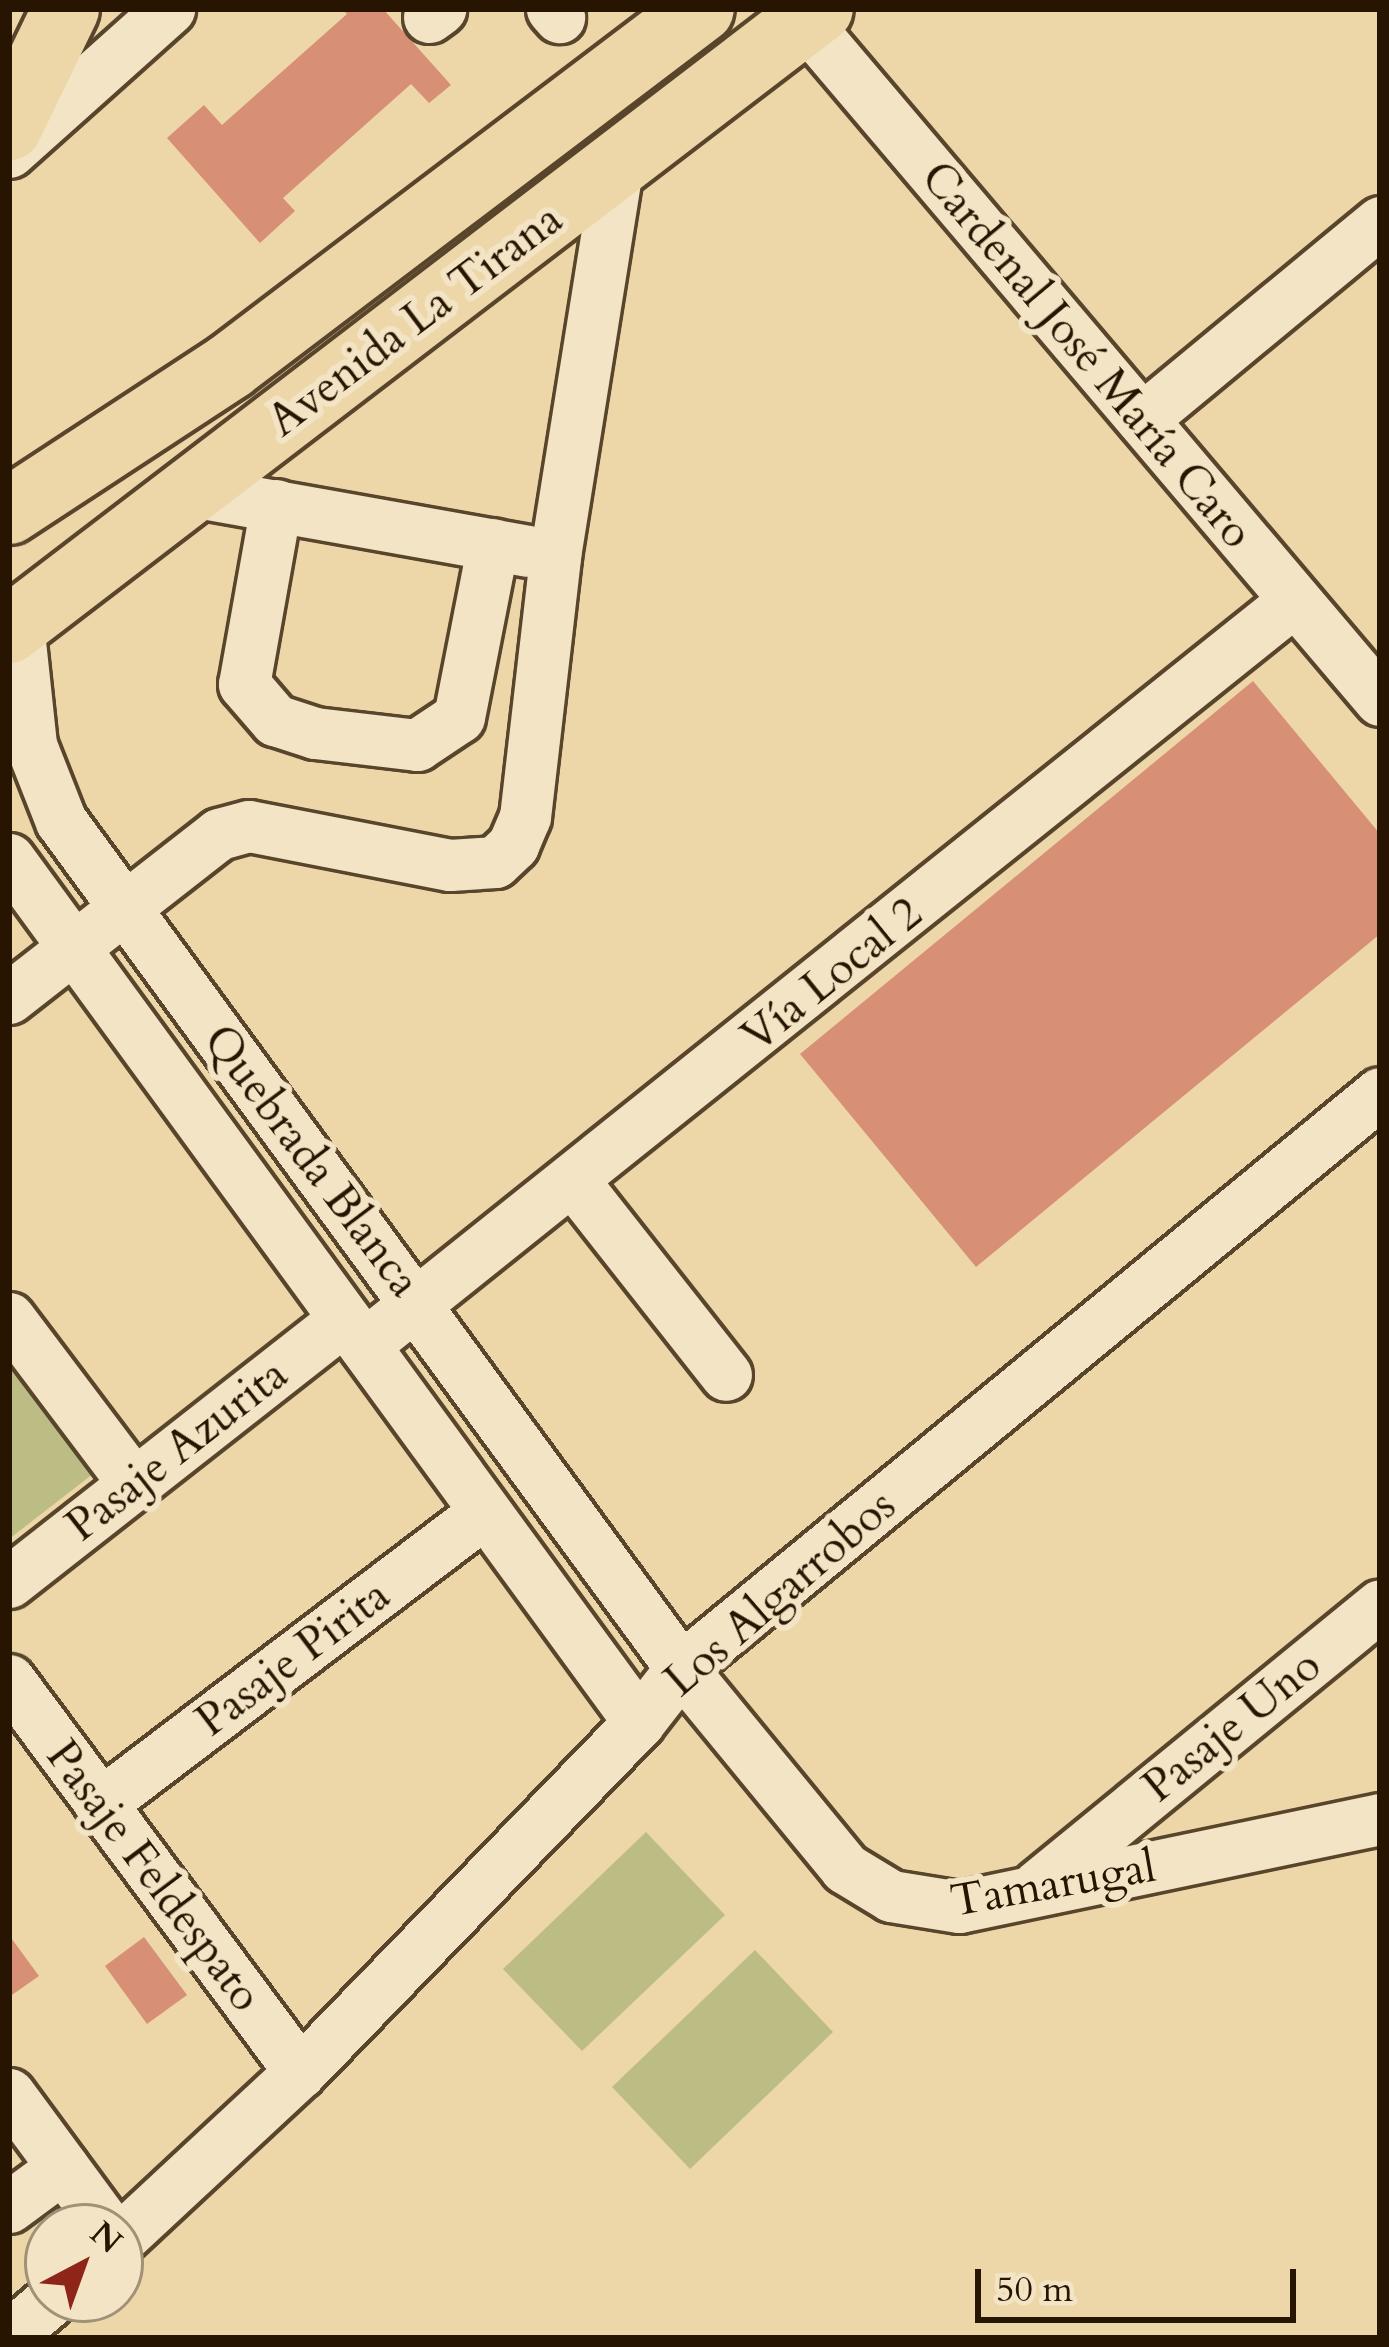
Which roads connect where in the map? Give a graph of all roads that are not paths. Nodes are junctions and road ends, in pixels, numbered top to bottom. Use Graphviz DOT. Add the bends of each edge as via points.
graph roads {
  1 [pos="66,9"];
  2 [pos="169,9"];
  3 [pos="701,9"];
  4 [pos="806,13"];
  5 [pos="9,127"];
  6 [pos="9,152"];
  7 [pos="618,164"];
  8 [pos="1380,222"];
  9 [pos="1142,419"];
  10 [pos="192,490"];
  11 [pos="276,505"];
  12 [pos="9,511"];
  13 [pos="493,544"];
  14 [pos="555,556"];
  15 [pos="1295,600"];
  16 [pos="12,614"];
  17 [pos="1373,677"];
  18 [pos="9,859"];
  19 [pos="121,904"];
  20 [pos="72,945"];
  21 [pos="9,998"];
  22 [pos="1380,1093"];
  23 [pos="574,1183"];
  24 [pos="419,1306"];
  25 [pos="10,1321"];
  26 [pos="354,1332"];
  27 [pos="726,1375"];
  28 [pos="134,1484"];
  29 [pos="485,1512"];
  30 [pos="9,1582"];
  31 [pos="1380,1605"];
  32 [pos="681,1668"];
  33 [pos="9,1680"];
  34 [pos="639,1722"];
  35 [pos="100,1804"];
  36 [pos="1380,1820"];
  37 [pos="1029,1893"];
  38 [pos="300,2072"];
  39 [pos="9,2094"];
  40 [pos="63,2167"];
  41 [pos="89,2203"];
  42 [pos="9,2207"];
  43 [pos="144,2218"];
  1 -- 5 [label="main road"];
  2 -- 6 [label="street"];
  3 -- 12 [label="main road, Avenida La Tirana" via="230,367"];
  4 -- 7 [label="main road, Avenida La Tirana"];
  4 -- 9 [label="street, Cardenal José María Caro"];
  7 -- 10 [label="main road, Avenida La Tirana"];
  7 -- 14 [label="street"];
  8 -- 9 [label="street"];
  9 -- 15 [label="street, Cardenal José María Caro"];
  10 -- 11 [label="street"];
  10 -- 16 [label="main road, Avenida La Tirana"];
  11 -- 13 [label="street"];
  11 -- 13 [label="street" via="244,684 275,720 316,733 417,745 459,717"];
  13 -- 14 [label="street"];
  14 -- 19 [label="street" via="525,817 495,862 449,865 249,826 219,834"];
  15 -- 17 [label="street, Cardenal José María Caro"];
  15 -- 23 [label="street, Vía Local 2"];
  16 -- 19 [label="street, Quebrada Blanca" via="44,785"];
  18 -- 20 [label="street, Quebrada Blanca"];
  19 -- 20 [label="street"];
  19 -- 24 [label="street, Quebrada Blanca"];
  20 -- 21 [label="street"];
  20 -- 26 [label="street, Quebrada Blanca"];
  22 -- 32 [label="street, Los Algarrobos"];
  23 -- 24 [label="street, Vía Local 2"];
  23 -- 27 [label="street"];
  24 -- 26 [label="street, Vía Local 2"];
  24 -- 32 [label="street, Quebrada Blanca"];
  25 -- 28 [label="street"];
  26 -- 28 [label="street, Pasaje Azurita"];
  26 -- 29 [label="street, Quebrada Blanca"];
  28 -- 30 [label="street, Pasaje Azurita"];
  29 -- 34 [label="street, Quebrada Blanca"];
  29 -- 35 [label="street, Pasaje Pirita"];
  31 -- 37 [label="street, Pasaje Uno"];
  32 -- 34 [label="street, Los Algarrobos"];
  32 -- 37 [label="street, Tamarugal" via="826,1849 867,1884 936,1906"];
  33 -- 35 [label="street, Pasaje Feldespato"];
  34 -- 38 [label="street, Los Algarrobos"];
  35 -- 38 [label="street, Pasaje Feldespato"];
  36 -- 37 [label="street, Tamarugal"];
  38 -- 43 [label="street, Los Algarrobos"];
  39 -- 40 [label="street"];
  40 -- 41 [label="street"];
  40 -- 42 [label="street"];
}
